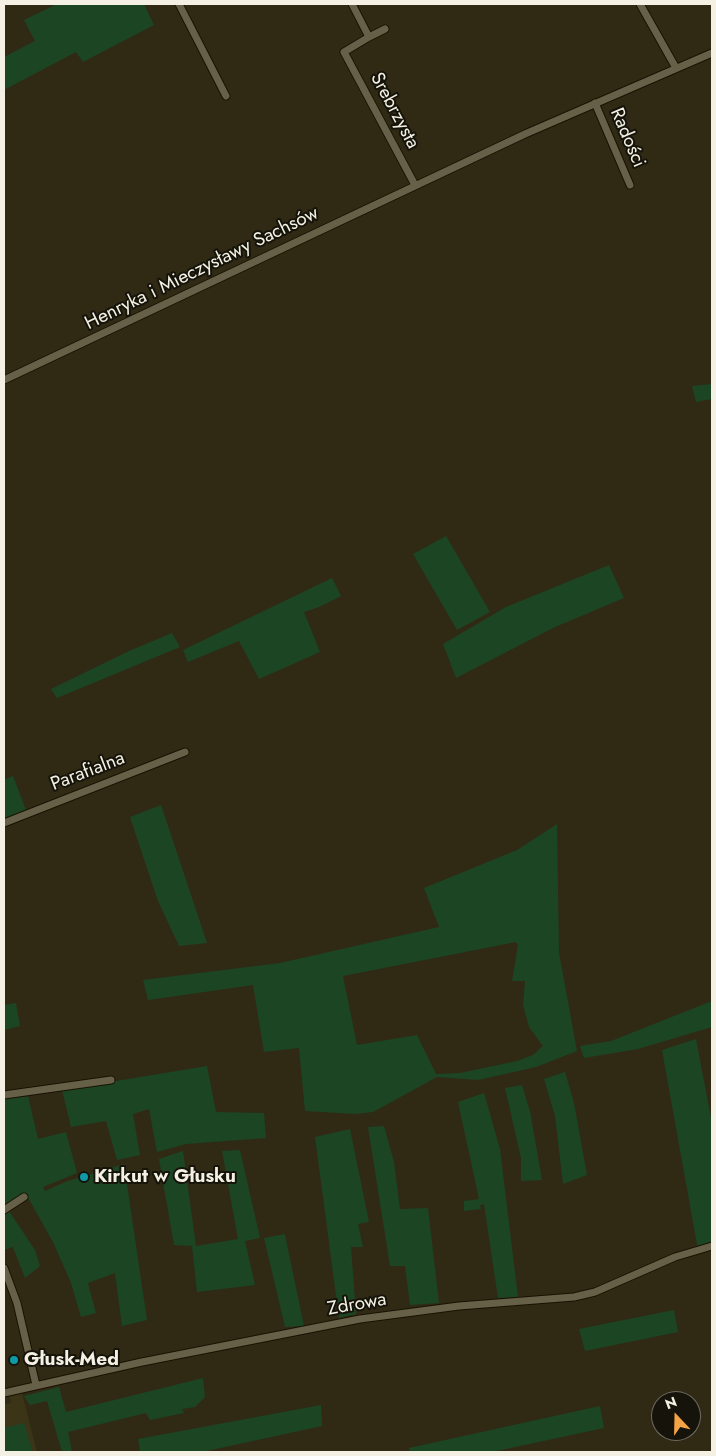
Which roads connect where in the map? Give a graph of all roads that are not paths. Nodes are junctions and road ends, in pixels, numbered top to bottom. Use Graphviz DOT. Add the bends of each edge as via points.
graph roads {
  1 [pos="179,4"];
  2 [pos="352,4"];
  3 [pos="640,4"];
  4 [pos="385,29"];
  5 [pos="369,37"];
  6 [pos="712,53"];
  7 [pos="676,68"];
  8 [pos="226,96"];
  9 [pos="595,103"];
  10 [pos="630,185"];
  11 [pos="414,186"];
  12 [pos="4,380"];
  13 [pos="185,752"];
  14 [pos="4,823"];
  15 [pos="111,1080"];
  16 [pos="4,1095"];
  17 [pos="24,1197"];
  18 [pos="4,1210"];
  19 [pos="712,1246"];
  20 [pos="4,1268"];
  21 [pos="36,1385"];
  22 [pos="4,1393"];
  1 -- 8 [label="street"];
  2 -- 5 [label="street"];
  3 -- 7 [label="street"];
  4 -- 5 [label="street"];
  5 -- 11 [label="street, Srebrzysta" via="344,52"];
  6 -- 7 [label="street, Henryka i Mieczysławy Sachsów"];
  7 -- 9 [label="street, Henryka i Mieczysławy Sachsów"];
  9 -- 10 [label="street, Radości"];
  9 -- 11 [label="street, Henryka i Mieczysławy Sachsów"];
  11 -- 12 [label="street, Henryka i Mieczysławy Sachsów"];
  13 -- 14 [label="street, Parafialna"];
  15 -- 16 [label="street"];
  17 -- 18 [label="street"];
  19 -- 21 [label="street, Zdrowa" via="675,1257 595,1292 574,1297 459,1306 360,1319"];
  20 -- 21 [label="street" via="17,1303"];
  21 -- 22 [label="street, Zdrowa"];
}
